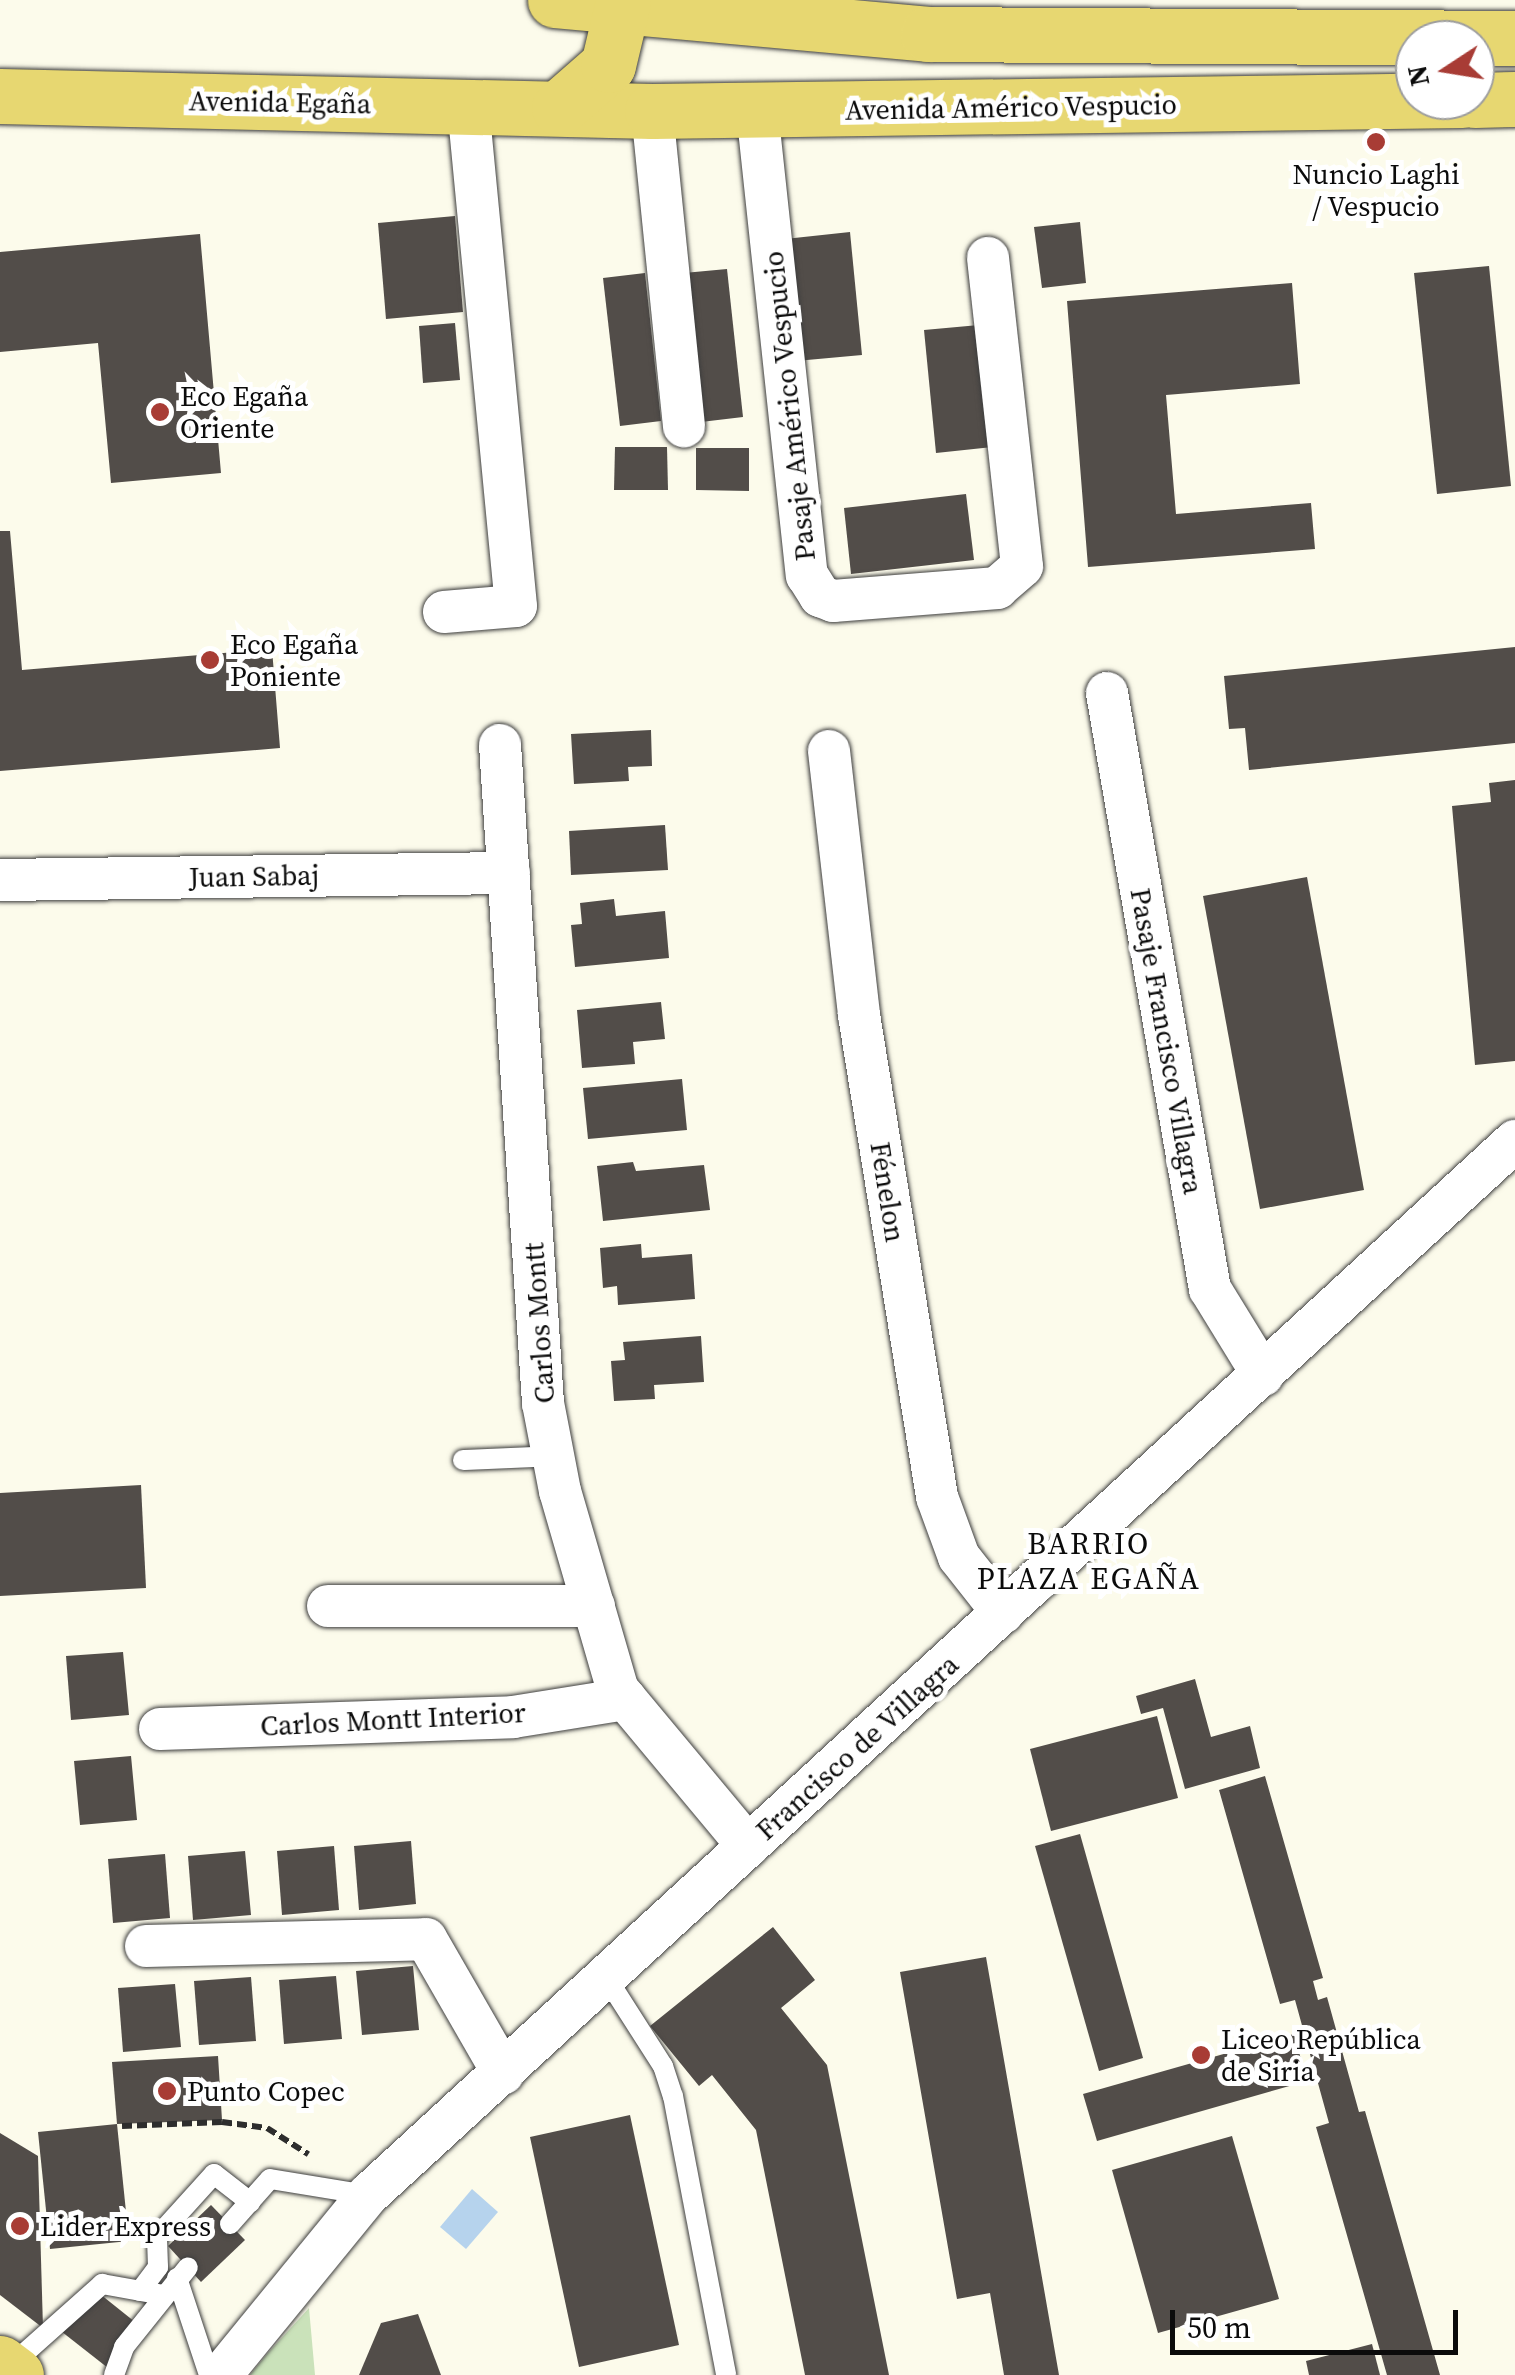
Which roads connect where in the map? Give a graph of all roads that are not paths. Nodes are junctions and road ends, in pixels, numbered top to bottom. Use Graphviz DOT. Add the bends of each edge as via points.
graph roads {
  1 [pos="555,0"];
  2 [pos="623,2"];
  3 [pos="1515,38"];
  4 [pos="0,96"];
  5 [pos="1395,101"];
  6 [pos="468,106"];
  7 [pos="560,108"];
  8 [pos="757,110"];
  9 [pos="652,111"];
  10 [pos="988,258"];
  11 [pos="684,426"];
  12 [pos="444,612"];
  13 [pos="1107,692"];
  14 [pos="500,744"];
  15 [pos="829,751"];
  16 [pos="509,873"];
  17 [pos="0,880"];
  18 [pos="1515,1141"];
  19 [pos="1263,1375"];
  20 [pos="553,1456"];
  21 [pos="463,1460"];
  22 [pos="328,1606"];
  23 [pos="594,1606"];
  24 [pos="1003,1613"];
  25 [pos="626,1699"];
  26 [pos="160,1730"];
  27 [pos="748,1846"];
  28 [pos="146,1946"];
  29 [pos="606,1977"];
  30 [pos="503,2073"];
  31 [pos="368,2194"];
  32 [pos="250,2202"];
  33 [pos="230,2224"];
  34 [pos="176,2280"];
  35 [pos="140,2291"];
  36 [pos="8,2369"];
  37 [pos="114,2375"];
  38 [pos="209,2375"];
  39 [pos="222,2375"];
  40 [pos="726,2375"];
  1 -- 2 [label="main road"];
  2 -- 3 [label="main road" via="928,34"];
  2 -- 7 [label="main road" via="608,65"];
  4 -- 6 [label="main road, Avenida Egaña"];
  5 -- 8 [label="main road, Avenida Américo Vespucio"];
  6 -- 7 [label="main road, Avenida Egaña"];
  6 -- 12 [label="street" via="516,606"];
  7 -- 9 [label="main road, Avenida Américo Vespucio"];
  8 -- 9 [label="main road, Avenida Américo Vespucio"];
  8 -- 10 [label="street, Pasaje Américo Vespucio" via="807,575 820,596 833,601 996,588 1022,566"];
  9 -- 11 [label="street"];
  13 -- 19 [label="street, Pasaje Francisco Villagra" via="1210,1289"];
  14 -- 16 [label="street, Carlos Montt"];
  15 -- 24 [label="street, Fénelon" via="859,1015 937,1497 959,1558"];
  16 -- 17 [label="street, Juan Sabaj"];
  16 -- 20 [label="street, Carlos Montt" via="542,1403"];
  18 -- 19 [label="street, Francisco de Villagra"];
  19 -- 24 [label="street, Francisco de Villagra"];
  20 -- 21 [label="lane"];
  20 -- 23 [label="street, Carlos Montt"];
  22 -- 23 [label="street"];
  23 -- 25 [label="street, Carlos Montt"];
  24 -- 27 [label="street, Francisco de Villagra"];
  25 -- 26 [label="street, Carlos Montt Interior" via="514,1716"];
  25 -- 27 [label="street, Carlos Montt"];
  27 -- 29 [label="street, Francisco de Villagra"];
  28 -- 30 [label="street" via="426,1939"];
  29 -- 30 [label="street, Francisco de Villagra"];
  29 -- 40 [label="lane" via="663,2066 673,2096"];
  30 -- 31 [label="street, Francisco de Villagra"];
  31 -- 32 [label="lane" via="270,2180"];
  31 -- 39 [label="street, Francisco de Villagra"];
  32 -- 33 [label="lane"];
  32 -- 35 [label="lane" via="214,2174 156,2237 158,2266"];
  34 -- 35 [label="lane"];
  34 -- 37 [label="lane" via="124,2348"];
  34 -- 38 [label="lane"];
  35 -- 36 [label="lane" via="102,2284"];
}
